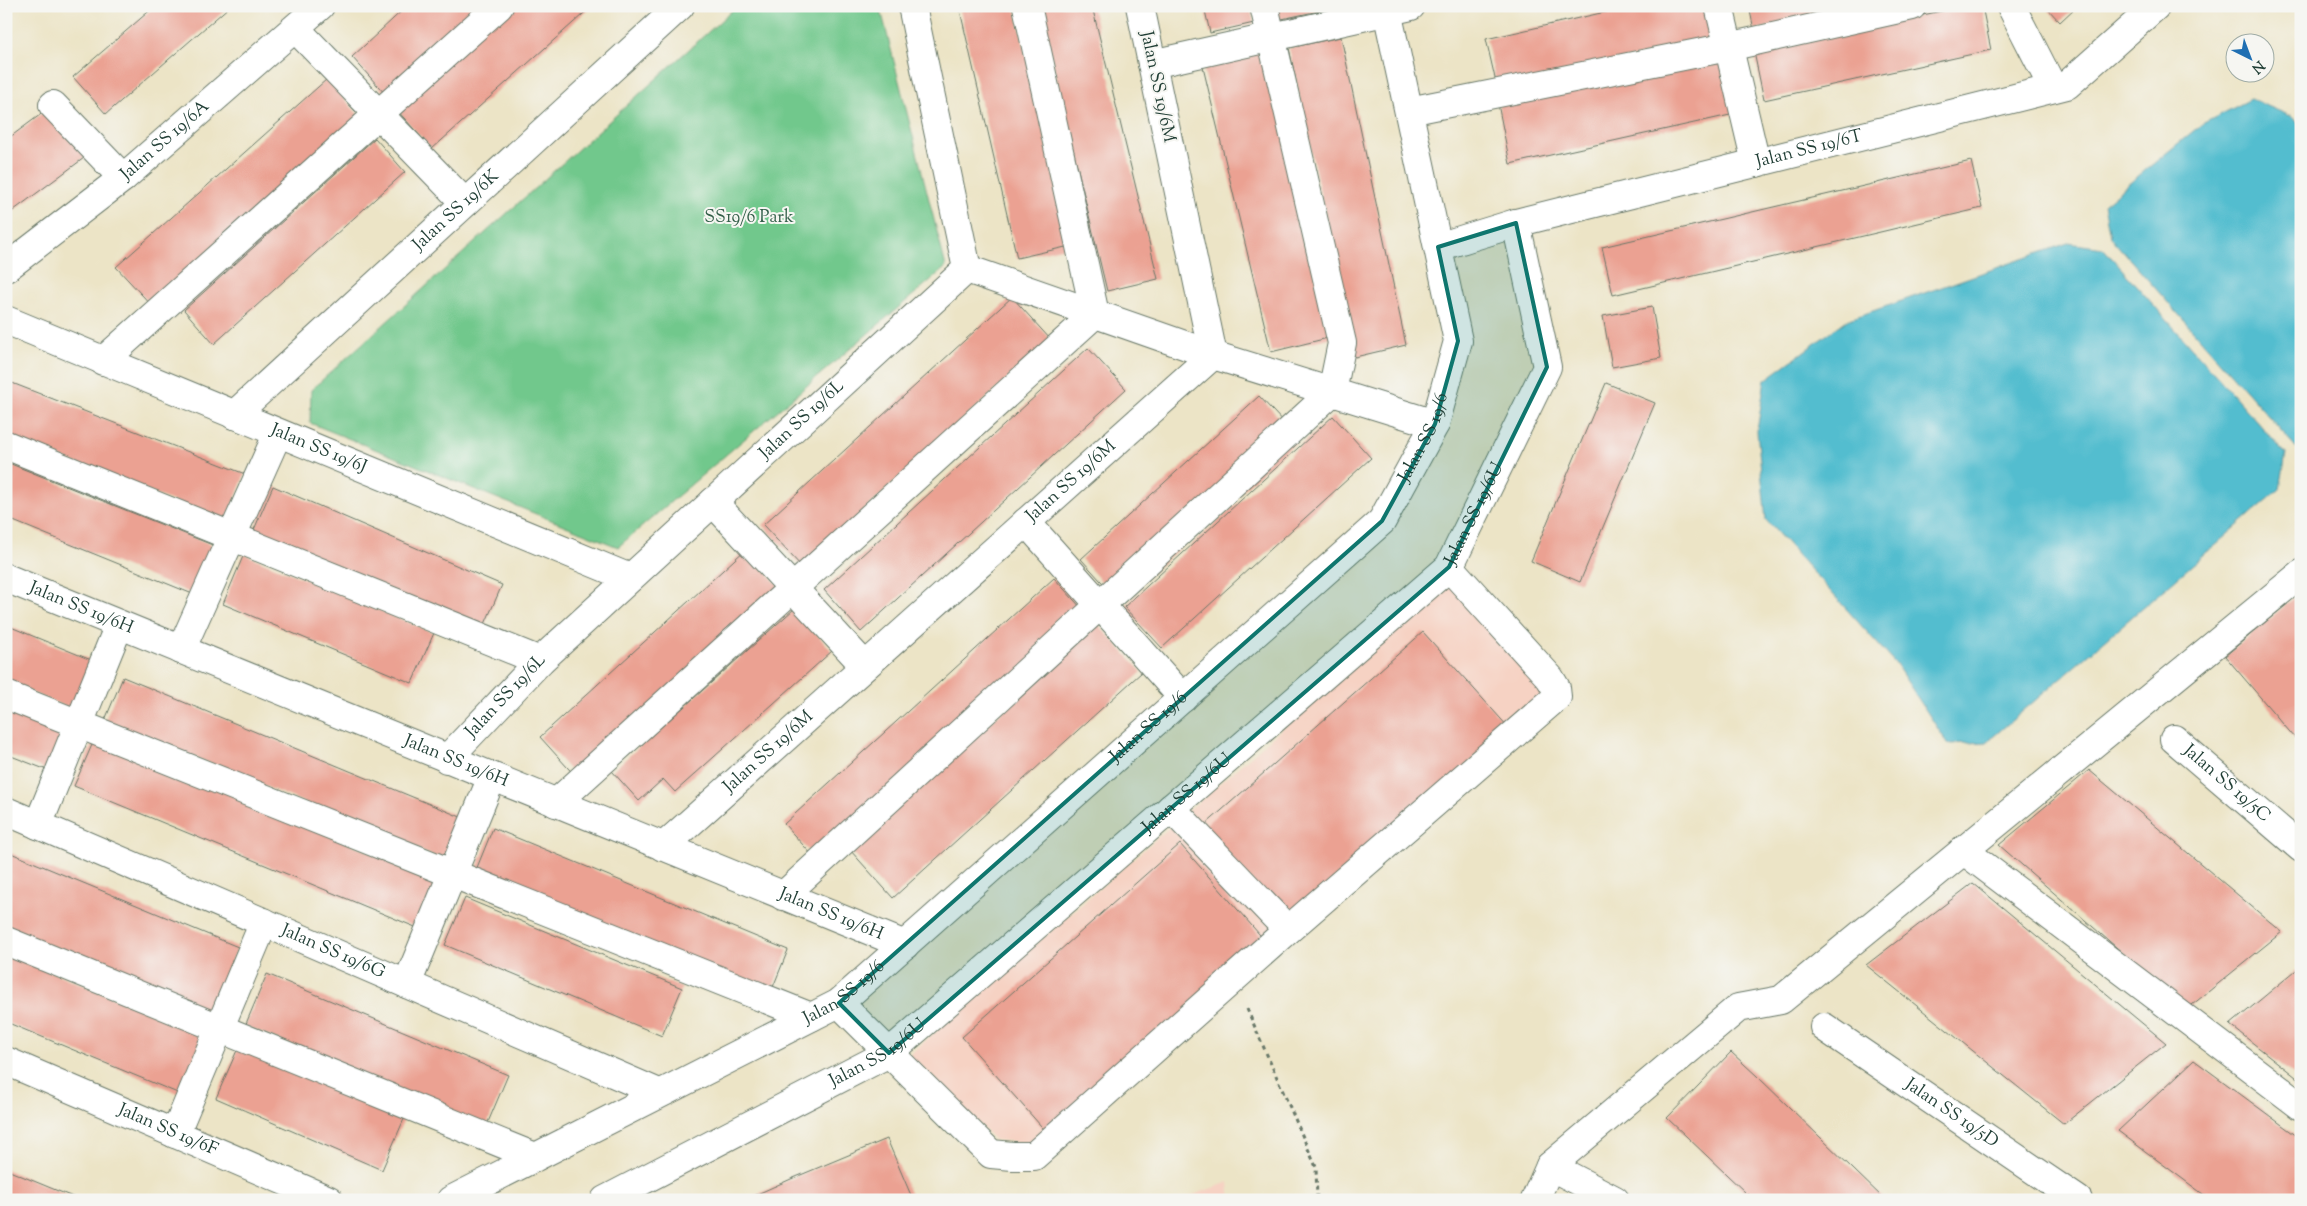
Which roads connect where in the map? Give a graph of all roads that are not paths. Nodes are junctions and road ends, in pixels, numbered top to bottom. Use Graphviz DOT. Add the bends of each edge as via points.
graph roads {
  1 [pos="320,6"];
  2 [pos="499,6"];
  3 [pos="912,6"];
  4 [pos="1027,6"];
  5 [pos="1140,6"];
  6 [pos="1264,6"];
  7 [pos="1719,6"];
  8 [pos="1912,6"];
  9 [pos="2011,6"];
  10 [pos="2156,6"];
  11 [pos="677,7"];
  12 [pos="1395,8"];
  13 [pos="296,28"];
  14 [pos="1271,37"];
  15 [pos="1728,47"];
  16 [pos="1152,64"];
  17 [pos="2053,88"];
  18 [pos="53,105"];
  19 [pos="1409,111"];
  20 [pos="379,114"];
  21 [pos="1756,163"];
  22 [pos="123,178"];
  23 [pos="466,203"];
  24 [pos="1516,223"];
  25 [pos="1438,247"];
  26 [pos="6,268"];
  27 [pos="967,269"];
  28 [pos="1095,314"];
  29 [pos="6,320"];
  30 [pos="1213,355"];
  31 [pos="103,361"];
  32 [pos="1332,392"];
  33 [pos="234,415"];
  34 [pos="1435,424"];
  35 [pos="278,433"];
  36 [pos="6,445"];
  37 [pos="713,502"];
  38 [pos="1026,522"];
  39 [pos="232,536"];
  40 [pos="1449,567"];
  41 [pos="2301,574"];
  42 [pos="6,578"];
  43 [pos="630,578"];
  44 [pos="793,588"];
  45 [pos="1100,605"];
  46 [pos="119,625"];
  47 [pos="181,650"];
  48 [pos="540,662"];
  49 [pos="865,666"];
  50 [pos="6,695"];
  51 [pos="1183,698"];
  52 [pos="79,724"];
  53 [pos="2174,739"];
  54 [pos="447,759"];
  55 [pos="492,777"];
  56 [pos="556,803"];
  57 [pos="1171,808"];
  58 [pos="6,811"];
  59 [pos="38,825"];
  60 [pos="663,847"];
  61 [pos="2301,848"];
  62 [pos="1964,850"];
  63 [pos="452,873"];
  64 [pos="783,896"];
  65 [pos="264,922"];
  66 [pos="1288,930"];
  67 [pos="6,941"];
  68 [pos="905,945"];
  69 [pos="407,984"];
  70 [pos="839,1003"];
  71 [pos="811,1017"];
  72 [pos="1824,1027"];
  73 [pos="219,1028"];
  74 [pos="888,1054"];
  75 [pos="6,1060"];
  76 [pos="659,1093"];
  77 [pos="2301,1106"];
  78 [pos="175,1134"];
  79 [pos="535,1157"];
  80 [pos="1550,1166"];
  81 [pos="329,1200"];
  82 [pos="451,1200"];
  83 [pos="605,1200"];
  84 [pos="1535,1200"];
  85 [pos="1615,1200"];
  86 [pos="2078,1200"];
  1 -- 13 [label="street, Jalan SS 19/6A"];
  2 -- 20 [label="street"];
  3 -- 27 [label="street"];
  4 -- 28 [label="street"];
  5 -- 16 [label="street, Jalan SS 19/6M"];
  6 -- 14 [label="street"];
  7 -- 15 [label="street"];
  8 -- 15 [label="street"];
  9 -- 17 [label="street"];
  10 -- 17 [label="street, Jalan SS 19/6T" via="2067,85"];
  11 -- 23 [label="street, Jalan SS 19/6K"];
  12 -- 14 [label="street"];
  12 -- 19 [label="street, Jalan SS 19/6"];
  13 -- 20 [label="street"];
  13 -- 22 [label="street, Jalan SS 19/6A"];
  14 -- 16 [label="street"];
  14 -- 32 [label="street" via="1342,344"];
  15 -- 19 [label="street"];
  15 -- 21 [label="street"];
  16 -- 30 [label="street, Jalan SS 19/6M"];
  17 -- 21 [label="street, Jalan SS 19/6T"];
  18 -- 22 [label="street"];
  19 -- 25 [label="street, Jalan SS 19/6"];
  20 -- 23 [label="street"];
  20 -- 31 [label="street"];
  21 -- 24 [label="street, Jalan SS 19/6T"];
  22 -- 26 [label="street, Jalan SS 19/6A"];
  23 -- 33 [label="street, Jalan SS 19/6K"];
  24 -- 25 [label="street, Jalan SS 19/6T"];
  24 -- 40 [label="street, Jalan SS 19/6U" via="1547,367"];
  25 -- 34 [label="street, Jalan SS 19/6" via="1458,341"];
  27 -- 28 [label="street"];
  27 -- 37 [label="street, Jalan SS 19/6L"];
  28 -- 30 [label="street"];
  28 -- 44 [label="street"];
  29 -- 31 [label="street, Jalan SS 19/6J"];
  30 -- 32 [label="street"];
  30 -- 38 [label="street, Jalan SS 19/6M"];
  31 -- 33 [label="street, Jalan SS 19/6J"];
  32 -- 34 [label="street"];
  32 -- 45 [label="street"];
  33 -- 35 [label="street, Jalan SS 19/6J"];
  34 -- 51 [label="street, Jalan SS 19/6" via="1382,521"];
  35 -- 39 [label="street"];
  35 -- 43 [label="street, Jalan SS 19/6J"];
  36 -- 39 [label="street"];
  37 -- 43 [label="street, Jalan SS 19/6L"];
  37 -- 44 [label="street"];
  38 -- 45 [label="street"];
  38 -- 49 [label="street, Jalan SS 19/6M"];
  39 -- 47 [label="street"];
  39 -- 48 [label="street"];
  40 -- 57 [label="street, Jalan SS 19/6U"];
  40 -- 66 [label="street" via="1550,678 1557,697"];
  41 -- 62 [label="street"];
  42 -- 46 [label="street, Jalan SS 19/6H"];
  43 -- 48 [label="street, Jalan SS 19/6L"];
  44 -- 49 [label="street"];
  44 -- 56 [label="street"];
  45 -- 51 [label="street"];
  45 -- 64 [label="street"];
  46 -- 47 [label="street, Jalan SS 19/6H"];
  46 -- 52 [label="street"];
  47 -- 54 [label="street, Jalan SS 19/6H"];
  48 -- 54 [label="street, Jalan SS 19/6L"];
  49 -- 60 [label="street, Jalan SS 19/6M"];
  50 -- 52 [label="street"];
  51 -- 68 [label="street, Jalan SS 19/6"];
  52 -- 59 [label="street"];
  52 -- 63 [label="street"];
  53 -- 61 [label="street, Jalan SS 19/5C"];
  54 -- 55 [label="street, Jalan SS 19/6H"];
  55 -- 56 [label="street, Jalan SS 19/6H"];
  55 -- 63 [label="street"];
  56 -- 60 [label="street, Jalan SS 19/6H"];
  57 -- 66 [label="street"];
  57 -- 74 [label="street, Jalan SS 19/6U"];
  58 -- 59 [label="street, Jalan SS 19/6G"];
  59 -- 65 [label="street, Jalan SS 19/6G"];
  60 -- 64 [label="street, Jalan SS 19/6H"];
  62 -- 77 [label="street"];
  62 -- 80 [label="street" via="1781,1000 1738,1008"];
  63 -- 69 [label="street"];
  63 -- 71 [label="street"];
  64 -- 68 [label="street, Jalan SS 19/6H"];
  65 -- 69 [label="street, Jalan SS 19/6G"];
  65 -- 73 [label="street"];
  66 -- 74 [label="street" via="1034,1156 991,1154"];
  67 -- 73 [label="street"];
  68 -- 70 [label="street, Jalan SS 19/6"];
  69 -- 76 [label="street, Jalan SS 19/6G"];
  70 -- 71 [label="street, Jalan SS 19/6"];
  70 -- 74 [label="street"];
  71 -- 76 [label="street, Jalan SS 19/6"];
  72 -- 86 [label="street, Jalan SS 19/5D"];
  73 -- 78 [label="street"];
  73 -- 79 [label="street"];
  74 -- 83 [label="street, Jalan SS 19/6U"];
  75 -- 78 [label="street, Jalan SS 19/6F"];
  76 -- 79 [label="street, Jalan SS 19/6"];
  78 -- 81 [label="street, Jalan SS 19/6F"];
  79 -- 82 [label="street, Jalan SS 19/6"];
  80 -- 84 [label="street"];
  80 -- 85 [label="street"];
}
